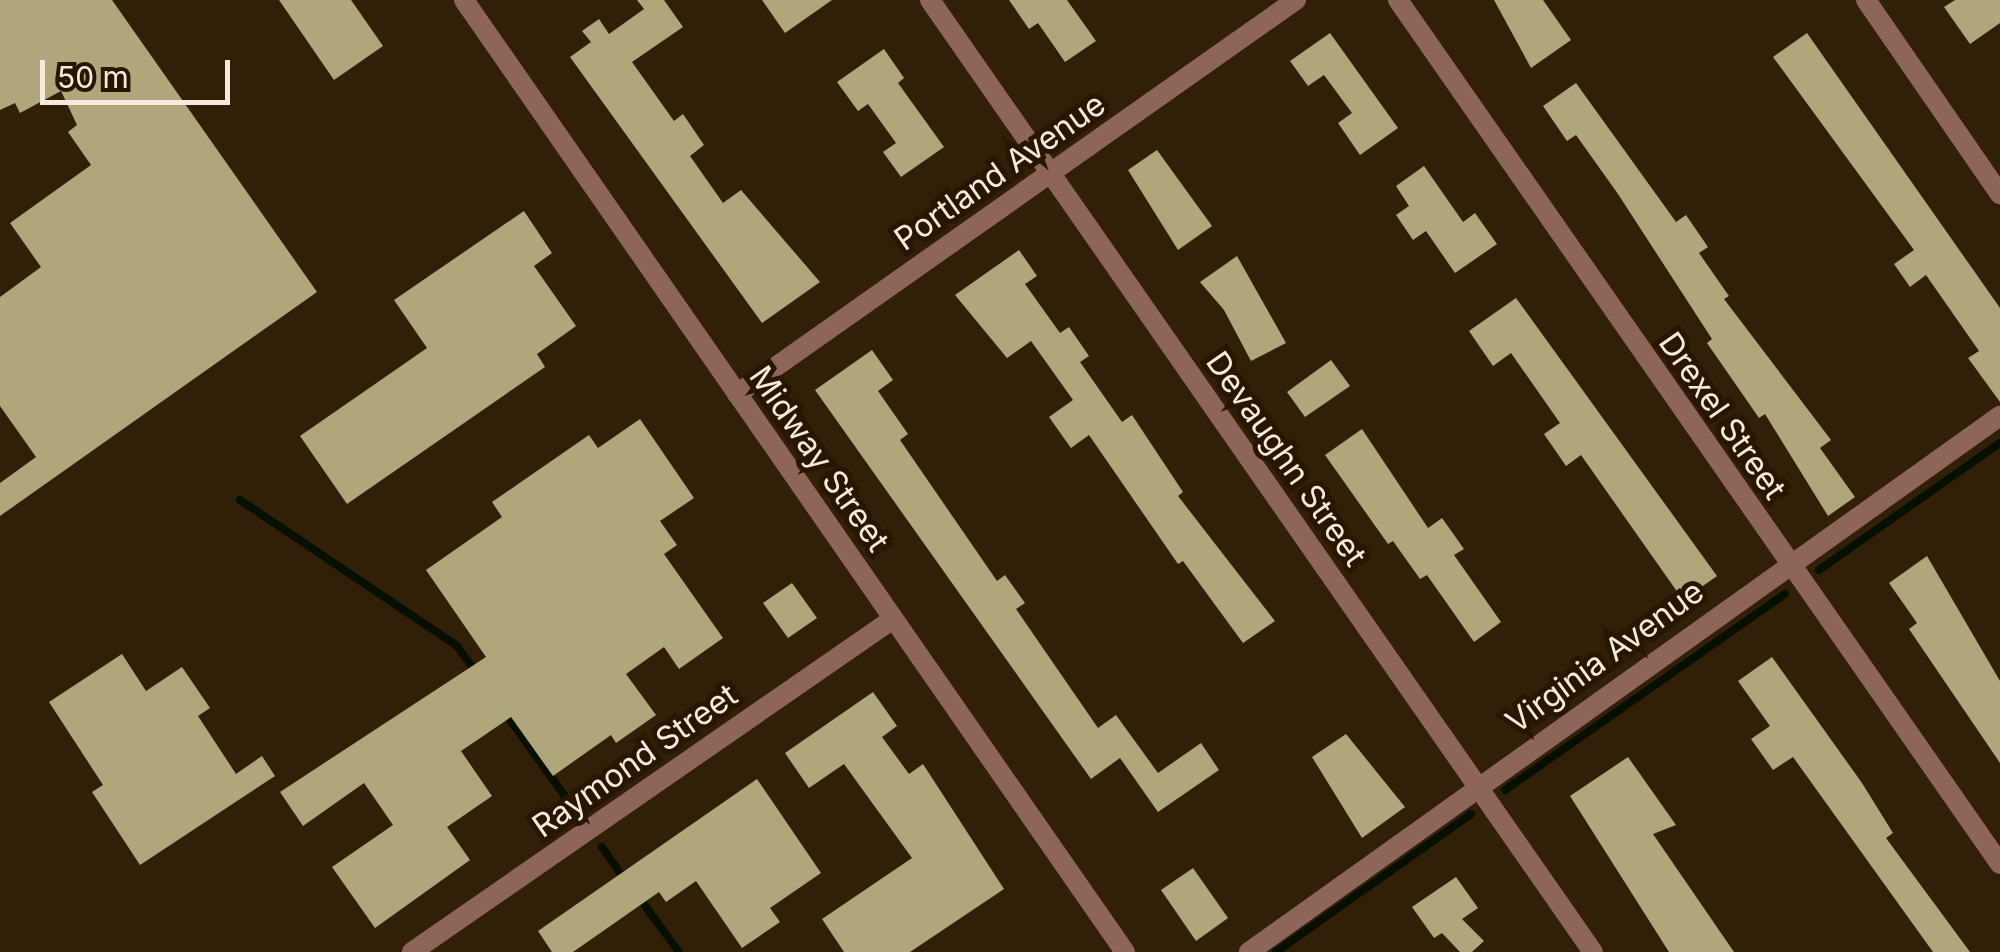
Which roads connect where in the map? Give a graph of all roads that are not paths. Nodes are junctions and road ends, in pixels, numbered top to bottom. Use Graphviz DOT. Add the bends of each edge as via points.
graph roads {
  1 [pos="464,0"];
  2 [pos="930,0"];
  3 [pos="1296,0"];
  4 [pos="1398,0"];
  5 [pos="1866,0"];
  6 [pos="1051,172"];
  7 [pos="2000,194"];
  8 [pos="737,394"];
  9 [pos="2000,416"];
  10 [pos="1789,563"];
  11 [pos="893,619"];
  12 [pos="1477,786"];
  13 [pos="2000,864"];
  14 [pos="412,952"];
  15 [pos="1124,952"];
  16 [pos="1249,952"];
  17 [pos="1593,952"];
  1 -- 8 [label="street, Midway Street"];
  2 -- 6 [label="street, Devaughn Street"];
  3 -- 6 [label="street, Portland Avenue"];
  4 -- 10 [label="street, Drexel Street"];
  5 -- 7 [label="street"];
  6 -- 8 [label="street, Portland Avenue"];
  6 -- 12 [label="street, Devaughn Street"];
  8 -- 11 [label="street, Midway Street"];
  9 -- 10 [label="street, Virginia Avenue"];
  10 -- 12 [label="street, Virginia Avenue"];
  10 -- 13 [label="street, Drexel Street"];
  11 -- 14 [label="street, Raymond Street"];
  11 -- 15 [label="street, Midway Street"];
  12 -- 16 [label="street, Virginia Avenue"];
  12 -- 17 [label="street, Devaughn Street"];
}
